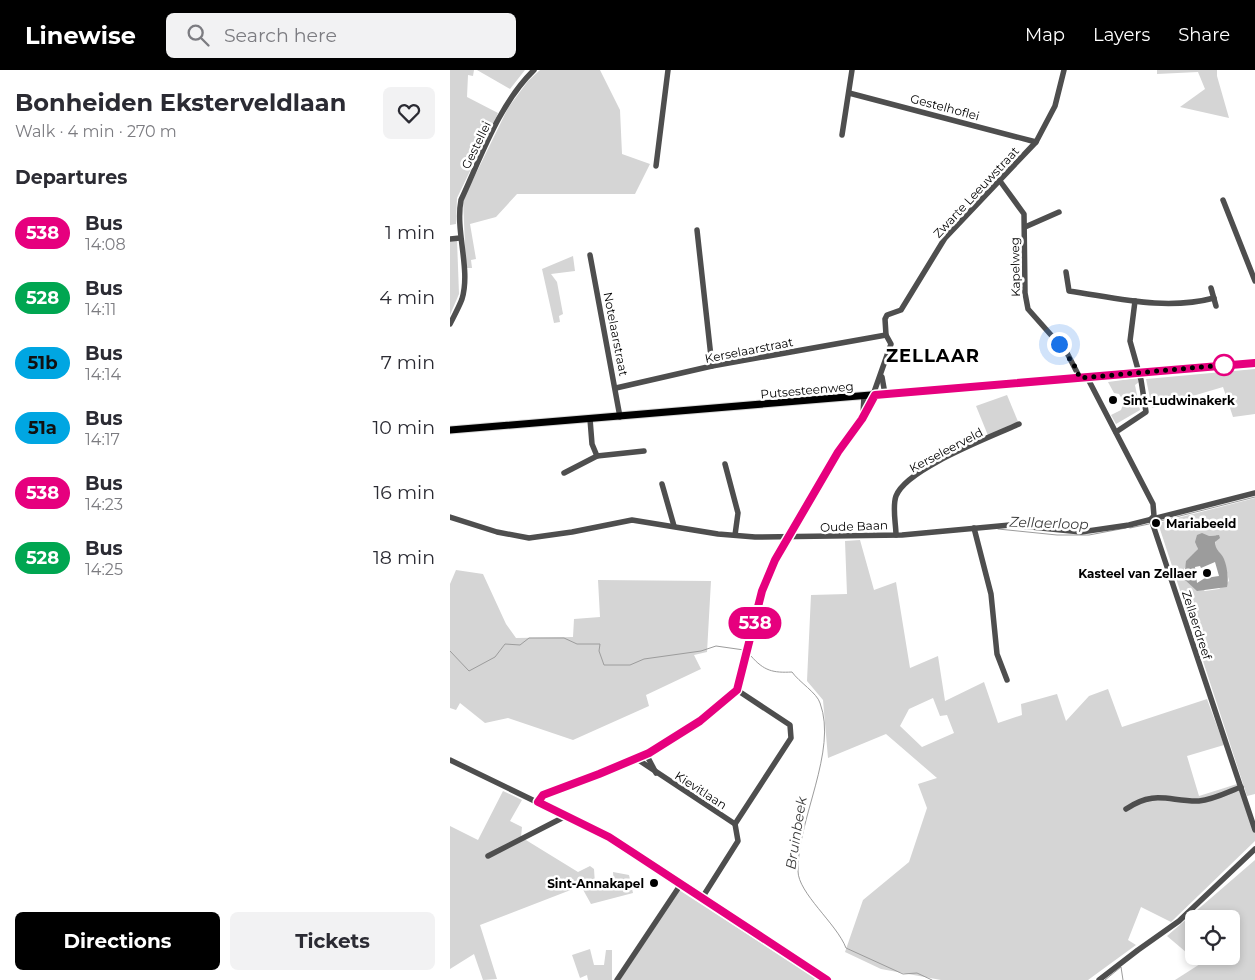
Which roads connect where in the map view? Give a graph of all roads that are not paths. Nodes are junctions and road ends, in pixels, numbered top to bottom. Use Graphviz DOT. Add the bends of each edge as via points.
graph roads {
  1 [pos="534,70"];
  2 [pos="668,70"];
  3 [pos="852,70"];
  4 [pos="1064,70"];
  5 [pos="849,93"];
  6 [pos="842,135"];
  7 [pos="1036,142"];
  8 [pos="656,166"];
  9 [pos="1000,181"];
  10 [pos="1222,200"];
  11 [pos="1059,212"];
  12 [pos="1025,227"];
  13 [pos="697,230"];
  14 [pos="460,238"];
  15 [pos="450,239"];
  16 [pos="590,255"];
  17 [pos="1066,272"];
  18 [pos="1255,281"];
  19 [pos="1210,288"];
  20 [pos="1214,298"];
  21 [pos="1135,301"];
  22 [pos="1216,306"];
  23 [pos="450,324"];
  24 [pos="886,335"];
  25 [pos="1255,363"];
  26 [pos="712,366"];
  27 [pos="882,373"];
  28 [pos="1140,376"];
  29 [pos="1084,378"];
  30 [pos="616,388"];
  31 [pos="885,394"];
  32 [pos="874,395"];
  33 [pos="864,396"];
  34 [pos="620,417"];
  35 [pos="590,419"];
  36 [pos="862,419"];
  37 [pos="1019,424"];
  38 [pos="450,430"];
  39 [pos="1116,432"];
  40 [pos="644,452"];
  41 [pos="597,456"];
  42 [pos="724,464"];
  43 [pos="564,473"];
  44 [pos="662,484"];
  45 [pos="1255,493"];
  46 [pos="450,517"];
  47 [pos="1151,520"];
  48 [pos="674,526"];
  49 [pos="974,528"];
  50 [pos="896,535"];
  51 [pos="735,536"];
  52 [pos="788,538"];
  53 [pos="1007,680"];
  54 [pos="737,690"];
  55 [pos="646,754"];
  56 [pos="637,759"];
  57 [pos="450,760"];
  58 [pos="656,773"];
  59 [pos="1241,787"];
  60 [pos="538,802"];
  61 [pos="1126,809"];
  62 [pos="566,816"];
  63 [pos="735,824"];
  64 [pos="1255,830"];
  65 [pos="1255,848"];
  66 [pos="488,856"];
  67 [pos="681,884"];
  68 [pos="702,898"];
  69 [pos="617,980"];
  70 [pos="826,980"];
  71 [pos="1099,980"];
  1 -- 14 [label="street, Gestellei" via="506,106 461,200"];
  2 -- 8 [label="street"];
  3 -- 5 [label="street"];
  4 -- 7 [label="street, Zwarte Leeuwstraat" via="1055,106"];
  5 -- 6 [label="street"];
  5 -- 7 [label="street, Gestelhoflei"];
  7 -- 9 [label="street, Zwarte Leeuwstraat"];
  9 -- 12 [label="street, Kapelweg" via="1022,211"];
  9 -- 24 [label="street, Zwarte Leeuwstraat" via="945,238 901,310 885,319"];
  10 -- 18 [label="street"];
  11 -- 12 [label="street, Kapelweg"];
  12 -- 29 [label="street, Kapelweg" via="1026,304"];
  13 -- 26 [label="street"];
  14 -- 15 [label="street"];
  14 -- 23 [label="street, Gestellei" via="464,284 462,298"];
  16 -- 30 [label="street, Notelaarstraat"];
  17 -- 21 [label="street" via="1069,291"];
  19 -- 20 [label="street"];
  20 -- 21 [label="street" via="1182,304"];
  20 -- 22 [label="street"];
  21 -- 28 [label="street" via="1130,340"];
  24 -- 26 [label="street, Kerselaarstraat"];
  24 -- 27 [label="street, Zwarte Leeuwstraat" via="891,344"];
  25 -- 28 [label="main road, Putsesteenweg"];
  26 -- 30 [label="street, Kerselaarstraat"];
  27 -- 31 [label="street, Zwarte Leeuwstraat"];
  27 -- 32 [label="street, Zwarte Leeuwstraat"];
  28 -- 29 [label="main road, Putsesteenweg"];
  28 -- 39 [label="street" via="1146,412"];
  29 -- 31 [label="main road, Putsesteenweg"];
  29 -- 39 [label="street, Zellaerdreef"];
  30 -- 34 [label="street, Notelaarstraat"];
  31 -- 32 [label="main road, Putsesteenweg"];
  32 -- 33 [label="main road, Putsesteenweg"];
  32 -- 36 [label="street, Zwarte Leeuwstraat"];
  33 -- 34 [label="main road, Putsesteenweg"];
  33 -- 36 [label="street"];
  34 -- 35 [label="main road, Putsesteenweg"];
  35 -- 38 [label="main road, Putsesteenweg"];
  35 -- 41 [label="street" via="592,444"];
  36 -- 52 [label="street, Zwarte Leeuwstraat" via="838,452"];
  37 -- 50 [label="street, Kerseleerveld" via="952,455 910,480 895,499"];
  39 -- 47 [label="street, Zellaerdreef" via="1153,504"];
  40 -- 41 [label="street"];
  41 -- 43 [label="street"];
  42 -- 51 [label="street" via="738,513"];
  44 -- 48 [label="street"];
  45 -- 47 [label="street, Oude Baan"];
  46 -- 48 [label="street, Oude Baan" via="529,538 632,520"];
  47 -- 49 [label="street, Oude Baan" via="1081,532 1010,525"];
  47 -- 59 [label="street, Zellaerdreef"];
  48 -- 51 [label="street, Oude Baan"];
  49 -- 50 [label="street, Oude Baan"];
  49 -- 53 [label="street" via="991,594 997,654"];
  50 -- 52 [label="street, Oude Baan"];
  51 -- 52 [label="street, Oude Baan"];
  52 -- 54 [label="street, Zwarte Leeuwstraat" via="762,591"];
  54 -- 55 [label="street" via="700,721"];
  54 -- 63 [label="street" via="790,725 791,738"];
  55 -- 56 [label="street"];
  55 -- 58 [label="street, Kievitlaan"];
  56 -- 58 [label="street, Kievitlaan"];
  56 -- 60 [label="street" via="545,793"];
  57 -- 60 [label="street"];
  58 -- 63 [label="street, Kievitlaan"];
  59 -- 61 [label="street" via="1201,800 1150,798"];
  59 -- 64 [label="street, Zellaerdreef"];
  60 -- 62 [label="street"];
  62 -- 66 [label="street"];
  62 -- 67 [label="street" via="609,837"];
  63 -- 68 [label="street" via="738,840"];
  65 -- 71 [label="street" via="1179,921"];
  67 -- 68 [label="street"];
  67 -- 69 [label="street"];
  68 -- 70 [label="street"];
}
